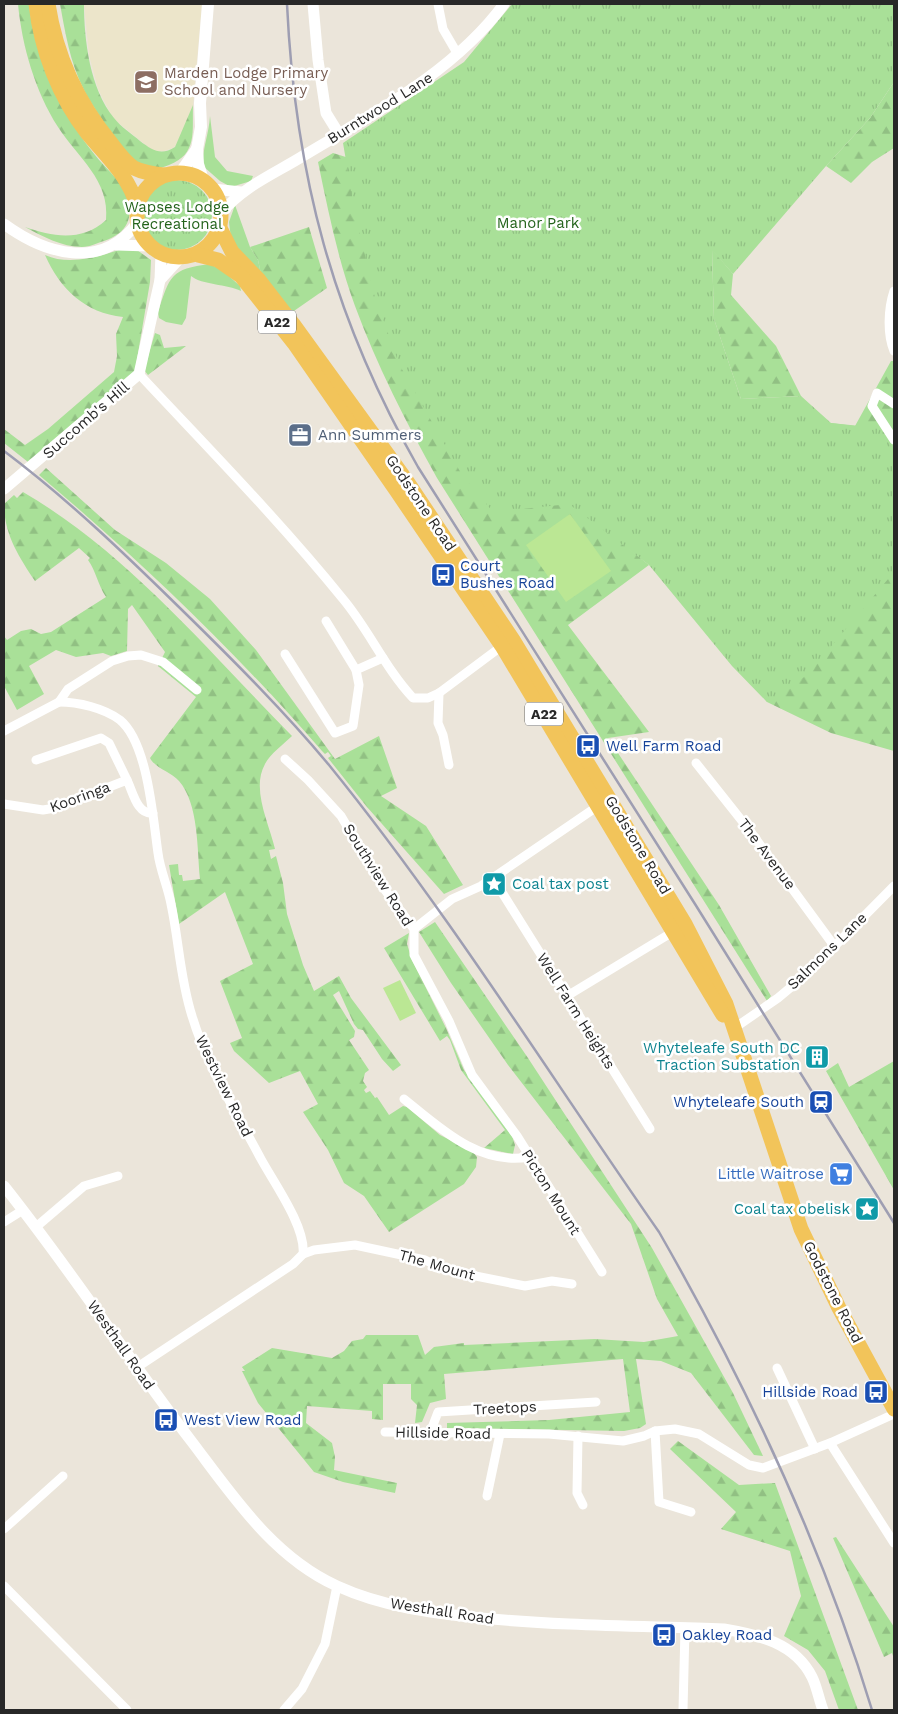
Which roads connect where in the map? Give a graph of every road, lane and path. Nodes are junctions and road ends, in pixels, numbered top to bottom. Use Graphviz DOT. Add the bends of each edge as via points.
graph roads {
  1 [pos="36,4"];
  2 [pos="48,4"];
  3 [pos="208,4"];
  4 [pos="313,4"];
  5 [pos="438,4"];
  6 [pos="504,4"];
  7 [pos="458,53"];
  8 [pos="339,134"];
  9 [pos="197,149"];
  10 [pos="181,172"];
  11 [pos="164,175"];
  12 [pos="208,184"];
  13 [pos="241,192"];
  14 [pos="137,206"];
  15 [pos="222,212"];
  16 [pos="137,223"];
  17 [pos="4,224"];
  18 [pos="220,228"];
  19 [pos="115,245"];
  20 [pos="155,250"];
  21 [pos="198,255"];
  22 [pos="180,258"];
  23 [pos="160,280"];
  24 [pos="894,291"];
  25 [pos="288,327"];
  26 [pos="894,352"];
  27 [pos="139,374"];
  28 [pos="894,404"];
  29 [pos="894,440"];
  30 [pos="7,486"];
  31 [pos="436,537"];
  32 [pos="326,621"];
  33 [pos="502,646"];
  34 [pos="285,654"];
  35 [pos="383,658"];
  36 [pos="356,670"];
  37 [pos="197,690"];
  38 [pos="439,693"];
  39 [pos="59,702"];
  40 [pos="4,731"];
  41 [pos="285,759"];
  42 [pos="36,760"];
  43 [pos="696,763"];
  44 [pos="449,765"];
  45 [pos="127,780"];
  46 [pos="604,802"];
  47 [pos="4,804"];
  48 [pos="153,813"];
  49 [pos="894,886"];
  50 [pos="503,894"];
  51 [pos="679,928"];
  52 [pos="414,929"];
  53 [pos="835,947"];
  54 [pos="568,996"];
  55 [pos="733,1029"];
  56 [pos="404,1099"];
  57 [pos="500,1113"];
  58 [pos="650,1129"];
  59 [pos="529,1157"];
  60 [pos="118,1176"];
  61 [pos="4,1186"];
  62 [pos="23,1210"];
  63 [pos="4,1222"];
  64 [pos="36,1227"];
  65 [pos="303,1254"];
  66 [pos="602,1272"];
  67 [pos="572,1284"];
  68 [pos="136,1368"];
  69 [pos="777,1368"];
  70 [pos="596,1402"];
  71 [pos="894,1409"];
  72 [pos="894,1414"];
  73 [pos="655,1431"];
  74 [pos="385,1432"];
  75 [pos="430,1433"];
  76 [pos="500,1434"];
  77 [pos="578,1436"];
  78 [pos="830,1443"];
  79 [pos="815,1449"];
  80 [pos="63,1476"];
  81 [pos="487,1496"];
  82 [pos="584,1505"];
  83 [pos="691,1512"];
  84 [pos="4,1529"];
  85 [pos="894,1543"];
  86 [pos="4,1586"];
  87 [pos="337,1586"];
  88 [pos="685,1628"];
  89 [pos="128,1710"];
  90 [pos="284,1710"];
  91 [pos="683,1710"];
  92 [pos="823,1710"];
  1 -- 14 [label="highway" via="44,45 65,99 125,177"];
  2 -- 11 [label="highway" via="65,68 98,127 132,167"];
  3 -- 9 [label="main road"];
  4 -- 8 [label="street" via="326,113"];
  5 -- 7 [label="street" via="443,30"];
  6 -- 7 [label="street, Burntwood Lane"];
  7 -- 8 [label="street, Burntwood Lane" via="436,72"];
  8 -- 13 [label="street, Burntwood Lane"];
  9 -- 10 [label="main road"];
  9 -- 12 [label="main road" via="198,164"];
  10 -- 11 [label="highway"];
  10 -- 12 [label="highway"];
  11 -- 14 [label="highway" via="145,189"];
  12 -- 13 [label="street"];
  12 -- 15 [label="highway" via="219,200"];
  13 -- 15 [label="street, Burntwood Lane"];
  14 -- 16 [label="highway"];
  15 -- 18 [label="highway"];
  16 -- 19 [label="street" via="126,238"];
  16 -- 20 [label="highway"];
  17 -- 19 [label="street" via="47,248 70,253 87,253"];
  18 -- 21 [label="highway" via="213,242"];
  18 -- 25 [label="highway, Godstone Road / A22" via="232,252 258,280"];
  19 -- 20 [label="street"];
  20 -- 22 [label="highway"];
  20 -- 23 [label="street, Succomb's Hill"];
  21 -- 22 [label="highway"];
  21 -- 25 [label="highway, Godstone Road / A22" via="218,260 237,273"];
  22 -- 23 [label="street, Succomb's Hill"];
  23 -- 27 [label="street, Succomb's Hill"];
  24 -- 26 [label="street" via="890,315"];
  25 -- 31 [label="highway, Godstone Road / A22" via="406,480"];
  27 -- 30 [label="street, Succomb's Hill"];
  27 -- 35 [label="street" via="293,538 346,601"];
  28 -- 29 [label="street" via="877,393 872,406"];
  31 -- 33 [label="highway, Godstone Road / A22"];
  31 -- 46 [label="highway, Godstone Road / A22" via="513,640"];
  32 -- 36 [label="street"];
  33 -- 38 [label="street"];
  33 -- 46 [label="highway, Godstone Road / A22"];
  34 -- 36 [label="street" via="335,733 353,726 359,685"];
  35 -- 36 [label="street"];
  35 -- 38 [label="street" via="413,698 428,698"];
  37 -- 39 [label="street" via="163,662 141,655 128,656 112,661 68,689"];
  38 -- 44 [label="street" via="438,723 444,735"];
  39 -- 40 [label="street"];
  39 -- 48 [label="street, Westview Road" via="103,710 121,721 141,758"];
  41 -- 52 [label="street, Southview Road" via="341,816"];
  42 -- 45 [label="street, Kooringa" via="101,738 109,743"];
  43 -- 53 [label="street, The Avenue"];
  45 -- 47 [label="street, Kooringa" via="55,808 44,810"];
  45 -- 48 [label="street, Kooringa" via="142,811"];
  46 -- 51 [label="highway, Godstone Road / A22"];
  46 -- 52 [label="street" via="481,886 452,899"];
  48 -- 65 [label="street, Westview Road" via="158,853 191,1014 203,1047 298,1229"];
  49 -- 53 [label="street, Salmons Lane"];
  50 -- 54 [label="street, Well Farm Heights"];
  51 -- 54 [label="street"];
  51 -- 55 [label="highway, Godstone Road / A22" via="715,1002"];
  52 -- 57 [label="street, Southview Road" via="414,955 449,1021 472,1076"];
  53 -- 55 [label="street, Salmons Lane" via="778,998"];
  54 -- 58 [label="street, Well Farm Heights"];
  55 -- 71 [label="highway, Godstone Road / A22" via="801,1229 839,1308"];
  56 -- 59 [label="street" via="458,1141 484,1154 513,1160"];
  57 -- 59 [label="street, Picton Mount"];
  59 -- 66 [label="street, Picton Mount"];
  60 -- 64 [label="street" via="84,1186"];
  61 -- 62 [label="street, Westhall Road"];
  62 -- 63 [label="street"];
  62 -- 64 [label="street, Westhall Road"];
  64 -- 68 [label="street, Westhall Road"];
  65 -- 67 [label="street, The Mount" via="355,1245 424,1260 446,1270 525,1286 552,1281"];
  65 -- 68 [label="street" via="293,1264"];
  68 -- 87 [label="street, Westhall Road" via="257,1527 298,1561"];
  69 -- 79 [label="street"];
  70 -- 75 [label="street, Treetops" via="438,1412"];
  72 -- 78 [label="street, Hillside Road"];
  73 -- 77 [label="street, Hillside Road" via="623,1441"];
  73 -- 79 [label="street, Hillside Road" via="675,1429 698,1434 755,1468"];
  73 -- 83 [label="street" via="659,1502"];
  74 -- 75 [label="street, Hillside Road"];
  75 -- 76 [label="street, Hillside Road"];
  76 -- 77 [label="street, Hillside Road"];
  76 -- 81 [label="street, Hillside Road"];
  77 -- 82 [label="street" via="577,1493"];
  78 -- 79 [label="street, Hillside Road"];
  78 -- 85 [label="street"];
  80 -- 84 [label="street"];
  86 -- 89 [label="street"];
  87 -- 88 [label="street, Westhall Road" via="397,1607 440,1614 520,1622"];
  87 -- 90 [label="street" via="325,1644 306,1683"];
  88 -- 91 [label="street"];
  88 -- 92 [label="street, Westhall Road" via="755,1634 781,1645 800,1660 812,1678"];
}
